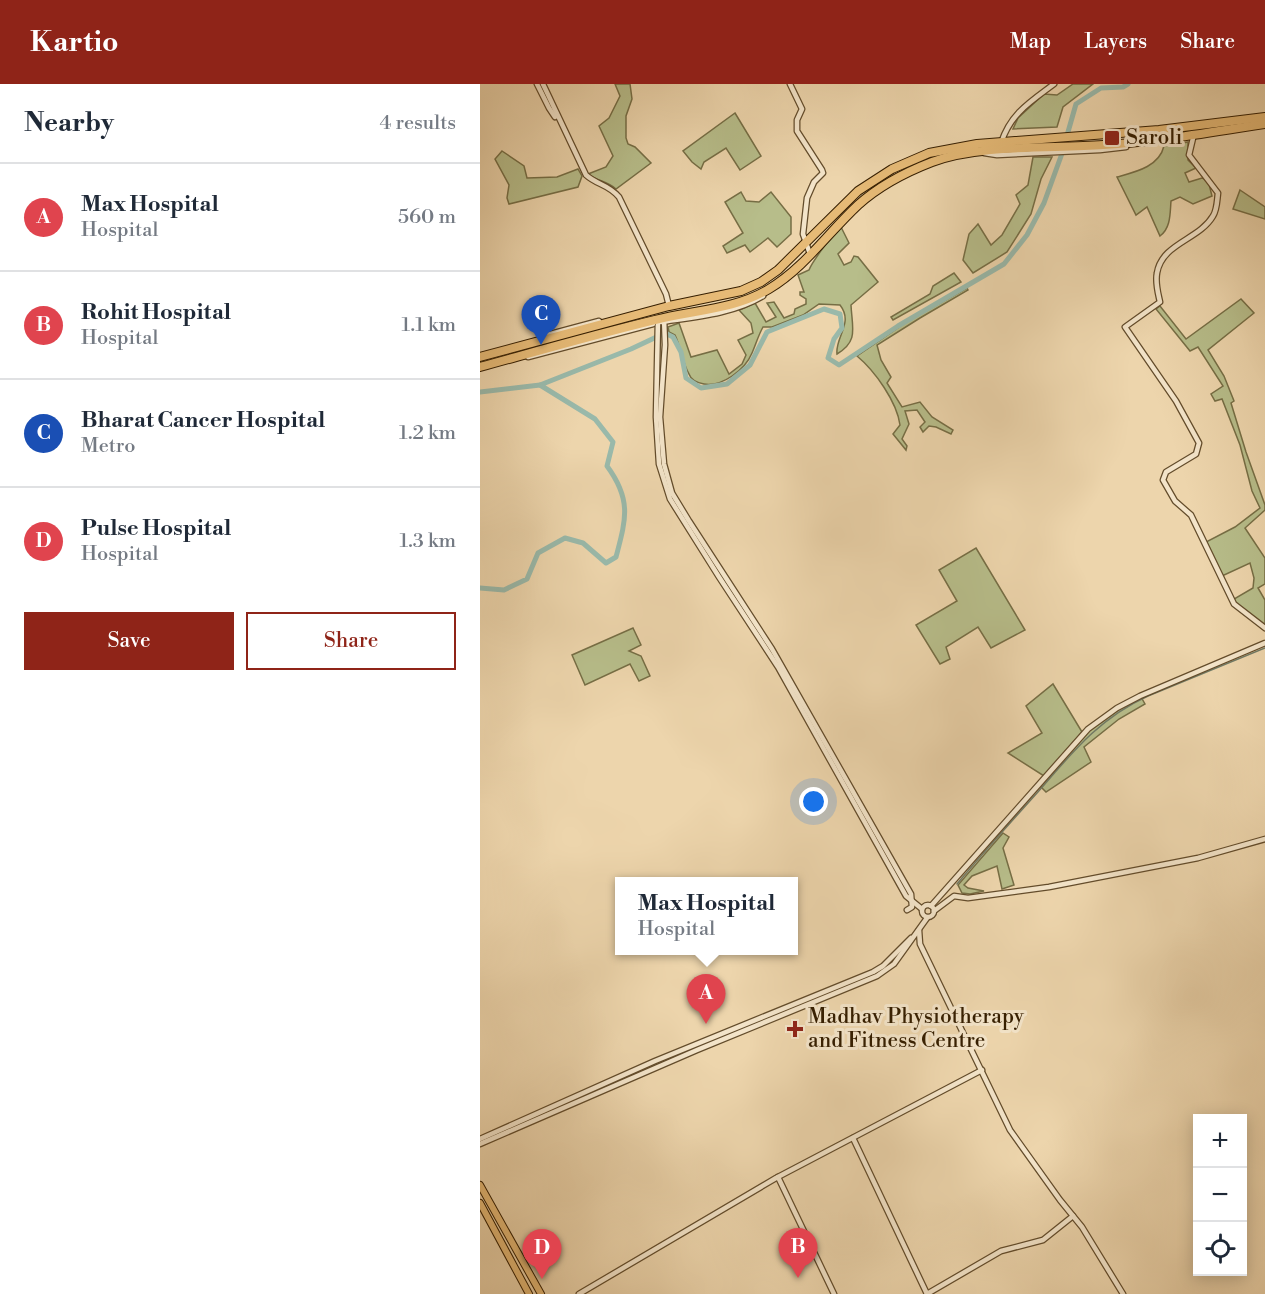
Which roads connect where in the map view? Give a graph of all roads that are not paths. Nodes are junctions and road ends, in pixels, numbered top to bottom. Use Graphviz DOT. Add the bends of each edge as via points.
graph roads {
  1 [pos="537,84"];
  2 [pos="543,84"];
  3 [pos="790,84"];
  4 [pos="1054,84"];
  5 [pos="1265,116"];
  6 [pos="559,121"];
  7 [pos="1265,126"];
  8 [pos="1195,131"];
  9 [pos="1074,142"];
  10 [pos="1050,143"];
  11 [pos="1002,147"];
  12 [pos="836,211"];
  13 [pos="844,219"];
  14 [pos="805,242"];
  15 [pos="810,255"];
  16 [pos="668,305"];
  17 [pos="661,322"];
  18 [pos="480,356"];
  19 [pos="480,368"];
  20 [pos="670,493"];
  21 [pos="1265,628"];
  22 [pos="1265,643"];
  23 [pos="1265,839"];
  24 [pos="954,887"];
  25 [pos="960,896"];
  26 [pos="911,900"];
  27 [pos="932,908"];
  28 [pos="922,909"];
  29 [pos="908,910"];
  30 [pos="927,918"];
  31 [pos="919,928"];
  32 [pos="914,936"];
  33 [pos="920,944"];
  34 [pos="982,1070"];
  35 [pos="853,1138"];
  36 [pos="480,1139"];
  37 [pos="480,1144"];
  38 [pos="778,1177"];
  39 [pos="480,1185"];
  40 [pos="480,1203"];
  41 [pos="1073,1216"];
  42 [pos="529,1294"];
  43 [pos="541,1294"];
  44 [pos="579,1294"];
  45 [pos="834,1294"];
  46 [pos="927,1294"];
  47 [pos="1123,1294"];
  1 -- 6 [label="street"];
  2 -- 6 [label="street"];
  3 -- 14 [label="street" via="802,109 797,131 823,173 809,191"];
  4 -- 11 [label="street" via="1020,109 1007,127"];
  5 -- 8 [label="highway"];
  6 -- 16 [label="street" via="586,175 619,197"];
  7 -- 8 [label="highway"];
  8 -- 9 [label="highway"];
  8 -- 9 [label="street" via="1109,149"];
  8 -- 21 [label="street" via="1189,155 1216,189 1215,214 1164,257 1157,274 1160,302 1125,327 1176,401 1199,443 1196,454 1166,472 1163,480 1175,501 1191,515 1234,604"];
  9 -- 10 [label="highway"];
  9 -- 10 [label="street"];
  10 -- 11 [label="highway"];
  10 -- 11 [label="street"];
  11 -- 12 [label="highway" via="947,149 917,157 880,176"];
  11 -- 13 [label="highway" via="941,160 904,174 862,201"];
  12 -- 13 [label="highway"];
  12 -- 14 [label="highway"];
  13 -- 15 [label="highway"];
  14 -- 15 [label="street"];
  14 -- 16 [label="highway" via="778,270 751,287 733,294"];
  15 -- 17 [label="highway" via="776,285 745,301"];
  16 -- 18 [label="highway"];
  17 -- 19 [label="highway"];
  17 -- 20 [label="street" via="665,345 660,417"];
  17 -- 20 [label="street" via="656,417 659,464"];
  20 -- 26 [label="street" via="687,528 778,666"];
  22 -- 24 [label="street" via="1140,696 1088,729"];
  23 -- 25 [label="street" via="1198,858 1049,887"];
  24 -- 25 [label="street"];
  24 -- 27 [label="street"];
  25 -- 27 [label="street"];
  26 -- 28 [label="street"];
  26 -- 29 [label="street"];
  27 -- 28 [label="street" via="926,905"];
  27 -- 30 [label="street" via="932,916"];
  28 -- 30 [label="street"];
  30 -- 31 [label="street"];
  31 -- 32 [label="street"];
  31 -- 33 [label="street"];
  32 -- 33 [label="street"];
  32 -- 36 [label="street" via="873,972 646,1065"];
  32 -- 37 [label="street" via="894,964 877,976"];
  33 -- 34 [label="street"];
  34 -- 35 [label="street"];
  34 -- 41 [label="street" via="1010,1130"];
  35 -- 38 [label="street"];
  35 -- 46 [label="street"];
  38 -- 44 [label="street"];
  38 -- 45 [label="street"];
  39 -- 43 [label="main road"];
  40 -- 42 [label="main road"];
  41 -- 46 [label="street" via="1043,1240 1001,1251"];
  41 -- 47 [label="street"];
}
